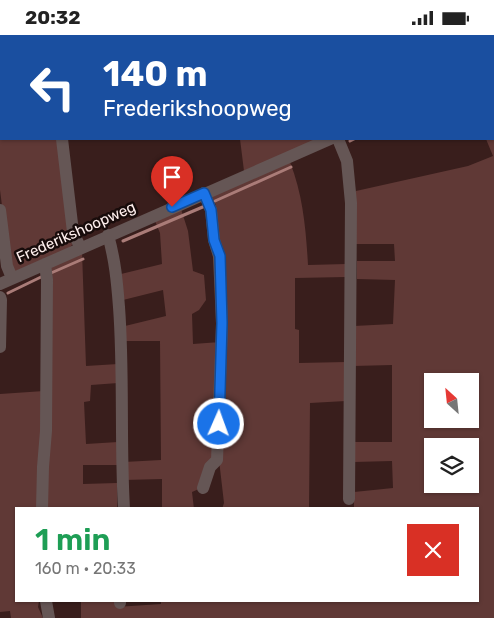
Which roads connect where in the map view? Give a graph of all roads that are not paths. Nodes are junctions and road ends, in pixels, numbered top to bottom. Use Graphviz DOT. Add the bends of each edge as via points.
graph roads {
  1 [pos="62,140"];
  2 [pos="328,140"];
  3 [pos="338,140"];
  4 [pos="204,193"];
  5 [pos="0,210"];
  6 [pos="108,235"];
  7 [pos="80,247"];
  8 [pos="44,264"];
  9 [pos="12,278"];
  10 [pos="0,284"];
  11 [pos="0,297"];
  12 [pos="0,347"];
  13 [pos="203,488"];
  14 [pos="349,499"];
  15 [pos="42,507"];
  16 [pos="124,507"];
  17 [pos="46,602"];
  18 [pos="49,618"];
  1 -- 7 [label="street" via="73,232"];
  2 -- 4 [label="street, Frederikshoopweg"];
  3 -- 14 [label="street" via="347,161 351,203"];
  4 -- 6 [label="street, Frederikshoopweg"];
  4 -- 13 [label="street" via="211,210 214,240 220,256 222,323 217,460 210,467"];
  5 -- 9 [label="street" via="7,267"];
  6 -- 7 [label="street, Frederikshoopweg"];
  6 -- 16 [label="street" via="115,258 121,331"];
  7 -- 8 [label="street, Frederikshoopweg"];
  8 -- 9 [label="street, Frederikshoopweg"];
  8 -- 15 [label="street" via="47,281 46,431"];
  9 -- 10 [label="street, Frederikshoopweg"];
  11 -- 12 [label="street"];
  17 -- 18 [label="street"];
}
